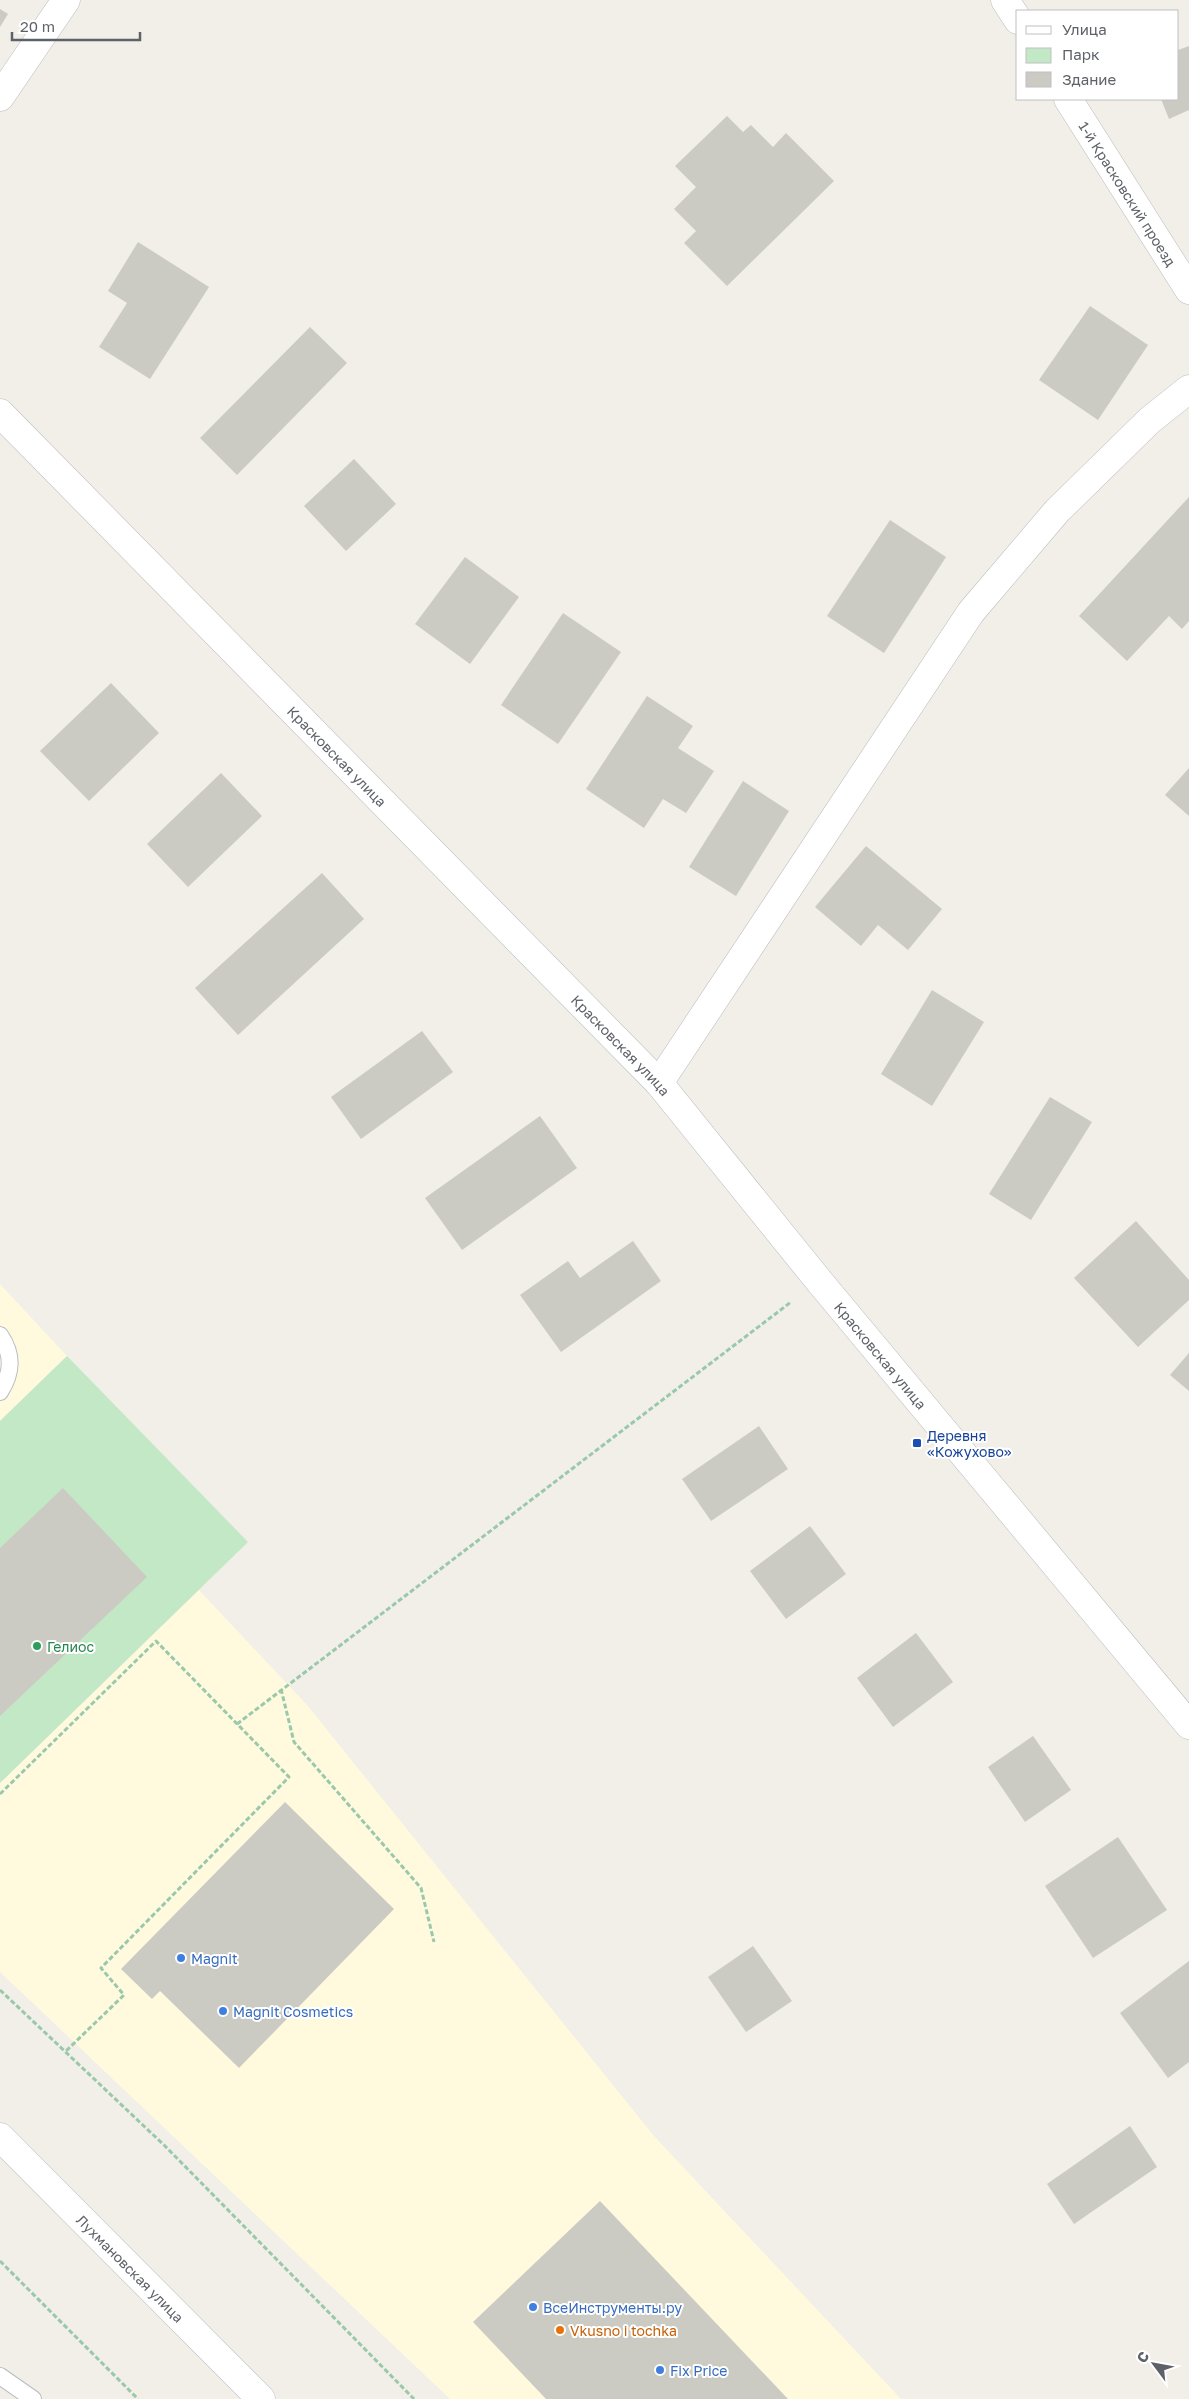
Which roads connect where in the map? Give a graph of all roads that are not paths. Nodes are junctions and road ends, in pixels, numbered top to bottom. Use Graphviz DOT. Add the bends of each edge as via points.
graph roads {
  1 [pos="66,0"];
  2 [pos="1005,0"];
  3 [pos="1016,17"];
  4 [pos="0,97"];
  5 [pos="1069,100"];
  6 [pos="1189,290"];
  7 [pos="1189,389"];
  8 [pos="0,413"];
  9 [pos="659,1082"];
  10 [pos="0,1335"];
  11 [pos="0,1392"];
  12 [pos="1189,1725"];
  13 [pos="0,2136"];
  14 [pos="0,2376"];
  15 [pos="33,2399"];
  16 [pos="261,2399"];
  1 -- 4 [label="street"];
  2 -- 3 [label="street"];
  5 -- 6 [label="street, 1-й Красковский проезд"];
  7 -- 9 [label="street" via="1150,420 1057,511 971,612"];
  8 -- 9 [label="street, Красковская улица"];
  9 -- 12 [label="street, Красковская улица" via="819,1281"];
  10 -- 11 [label="lane" via="8,1346 11,1363 8,1380"];
  13 -- 16 [label="street, Лухмановская улица"];
  14 -- 15 [label="lane"];
}
